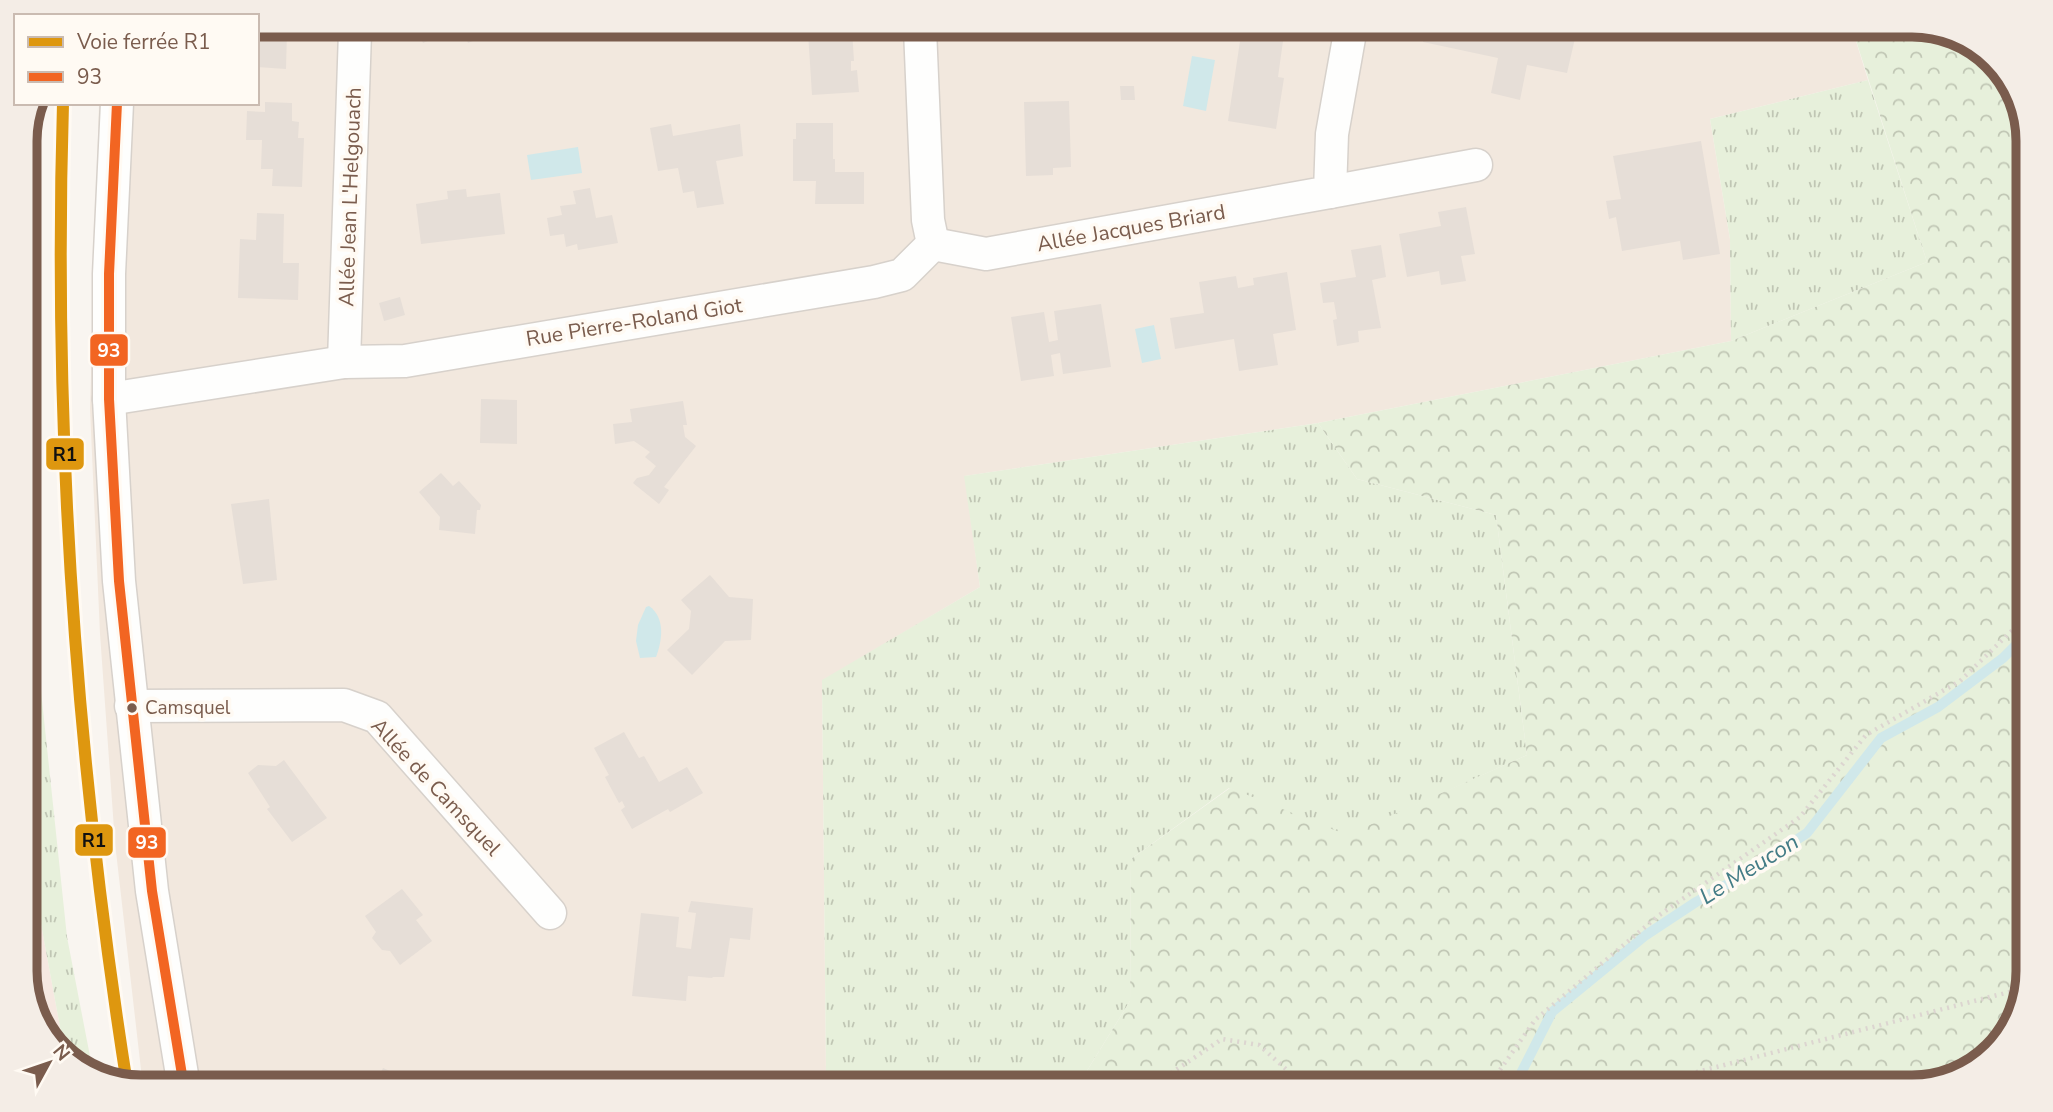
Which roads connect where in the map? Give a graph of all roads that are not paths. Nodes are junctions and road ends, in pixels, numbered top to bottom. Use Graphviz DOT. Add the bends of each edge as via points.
graph roads {
  1 [pos="355,37"];
  2 [pos="920,37"];
  3 [pos="1349,37"];
  4 [pos="117,105"];
  5 [pos="1476,165"];
  6 [pos="1330,192"];
  7 [pos="933,244"];
  8 [pos="344,362"];
  9 [pos="109,399"];
  10 [pos="131,706"];
  11 [pos="550,912"];
  12 [pos="182,1075"];
  1 -- 8 [label="street, Allée Jean L'Helgouach"];
  2 -- 7 [label="street" via="928,220"];
  3 -- 6 [label="street" via="1332,134"];
  4 -- 9 [label="street"];
  5 -- 6 [label="street, Allée Jacques Briard"];
  6 -- 7 [label="street, Allée Jacques Briard" via="985,254"];
  7 -- 8 [label="street, Rue Pierre-Roland Giot" via="902,275 874,282 405,361"];
  8 -- 9 [label="street, Rue Pierre-Roland Giot"];
  9 -- 10 [label="street"];
  10 -- 11 [label="street, Allée de Camsquel" via="344,705 377,717"];
  10 -- 12 [label="street" via="152,891"];
}
